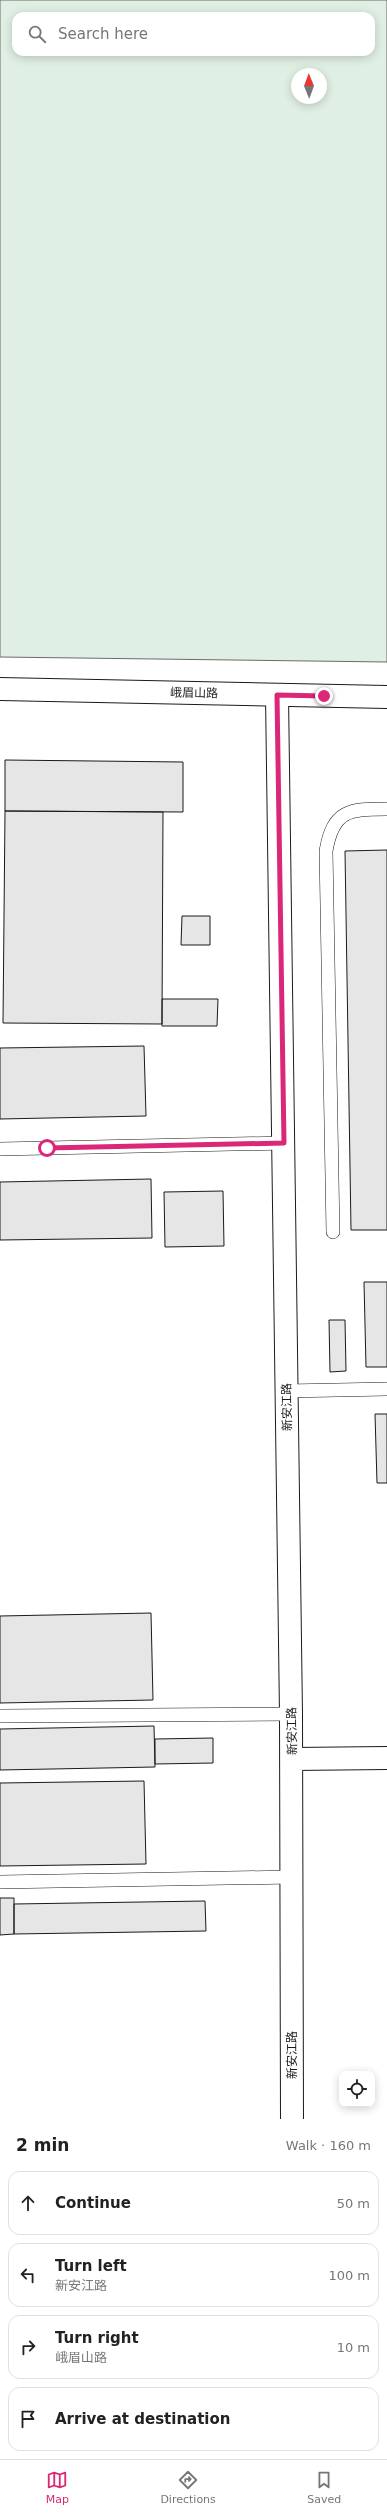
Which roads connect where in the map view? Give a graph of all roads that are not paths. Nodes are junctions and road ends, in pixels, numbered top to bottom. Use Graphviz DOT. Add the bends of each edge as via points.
graph roads {
  1 [pos="0,689"];
  2 [pos="277,695"];
  3 [pos="387,697"];
  4 [pos="387,809"];
  5 [pos="284,1143"];
  6 [pos="0,1149"];
  7 [pos="334,1232"];
  8 [pos="387,1389"];
  9 [pos="287,1391"];
  10 [pos="292,1714"];
  11 [pos="0,1716"];
  12 [pos="387,1758"];
  13 [pos="292,1759"];
  14 [pos="292,1877"];
  15 [pos="0,1882"];
  16 [pos="292,2119"];
  1 -- 2 [label="street, 峨眉山路"];
  2 -- 3 [label="street, 峨眉山路"];
  2 -- 5 [label="street, 新安江路"];
  4 -- 7 [label="lane" via="359,809 340,817 330,832 326,851"];
  5 -- 6 [label="lane"];
  5 -- 9 [label="street, 新安江路"];
  8 -- 9 [label="lane"];
  9 -- 10 [label="street, 新安江路"];
  10 -- 11 [label="lane"];
  10 -- 13 [label="street, 新安江路"];
  12 -- 13 [label="street"];
  13 -- 14 [label="street, 新安江路"];
  14 -- 15 [label="lane"];
  14 -- 16 [label="street, 新安江路"];
}
